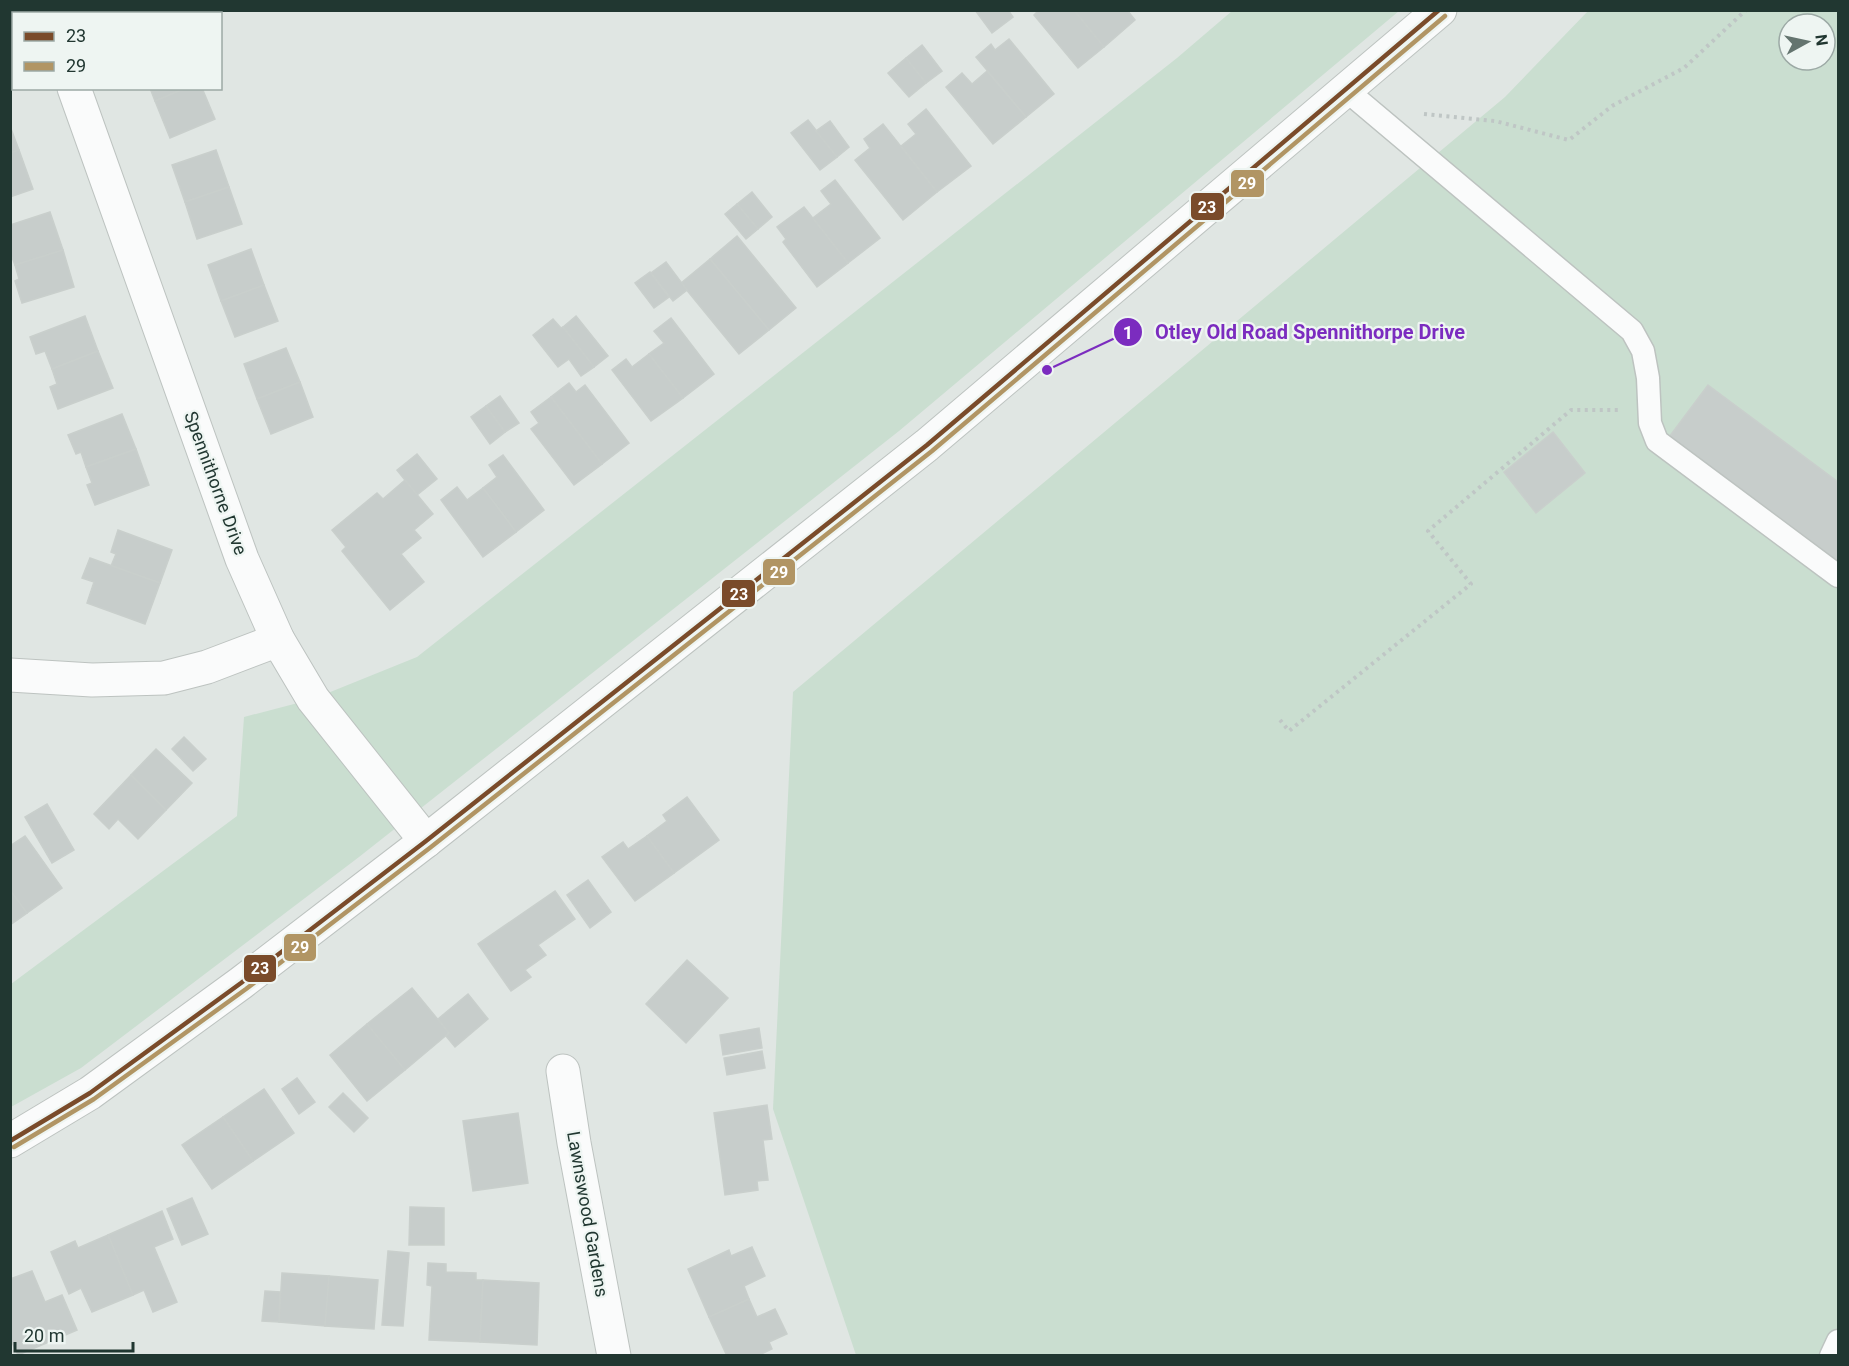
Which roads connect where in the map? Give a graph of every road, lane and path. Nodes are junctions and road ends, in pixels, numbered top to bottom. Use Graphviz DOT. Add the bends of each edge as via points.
graph roads {
  1 [pos="1440,10"];
  2 [pos="1746,10"];
  3 [pos="75,90"];
  4 [pos="1346,90"];
  5 [pos="1413,113"];
  6 [pos="1650,410"];
  7 [pos="1839,576"];
  8 [pos="278,640"];
  9 [pos="10,675"];
  10 [pos="1280,720"];
  11 [pos="426,841"];
  12 [pos="563,1071"];
  13 [pos="10,1141"];
  14 [pos="1839,1341"];
  15 [pos="614,1356"];
  16 [pos="1831,1356"];
  1 -- 4 [label="street"];
  2 -- 5 [label="path" via="1684,68 1612,106 1569,140 1495,121"];
  3 -- 8 [label="street, Spennithorne Drive" via="242,559"];
  4 -- 6 [label="lane" via="1632,331 1643,351"];
  4 -- 11 [label="street" via="927,445"];
  6 -- 7 [label="lane" via="1657,441"];
  6 -- 10 [label="path" via="1571,410 1428,531 1472,584 1289,731"];
  8 -- 9 [label="street" via="207,667 164,678 92,680"];
  8 -- 11 [label="street, Spennithorne Drive" via="312,699"];
  11 -- 13 [label="street" via="90,1093"];
  12 -- 15 [label="street, Lawnswood Gardens"];
  14 -- 16 [label="lane"];
}
